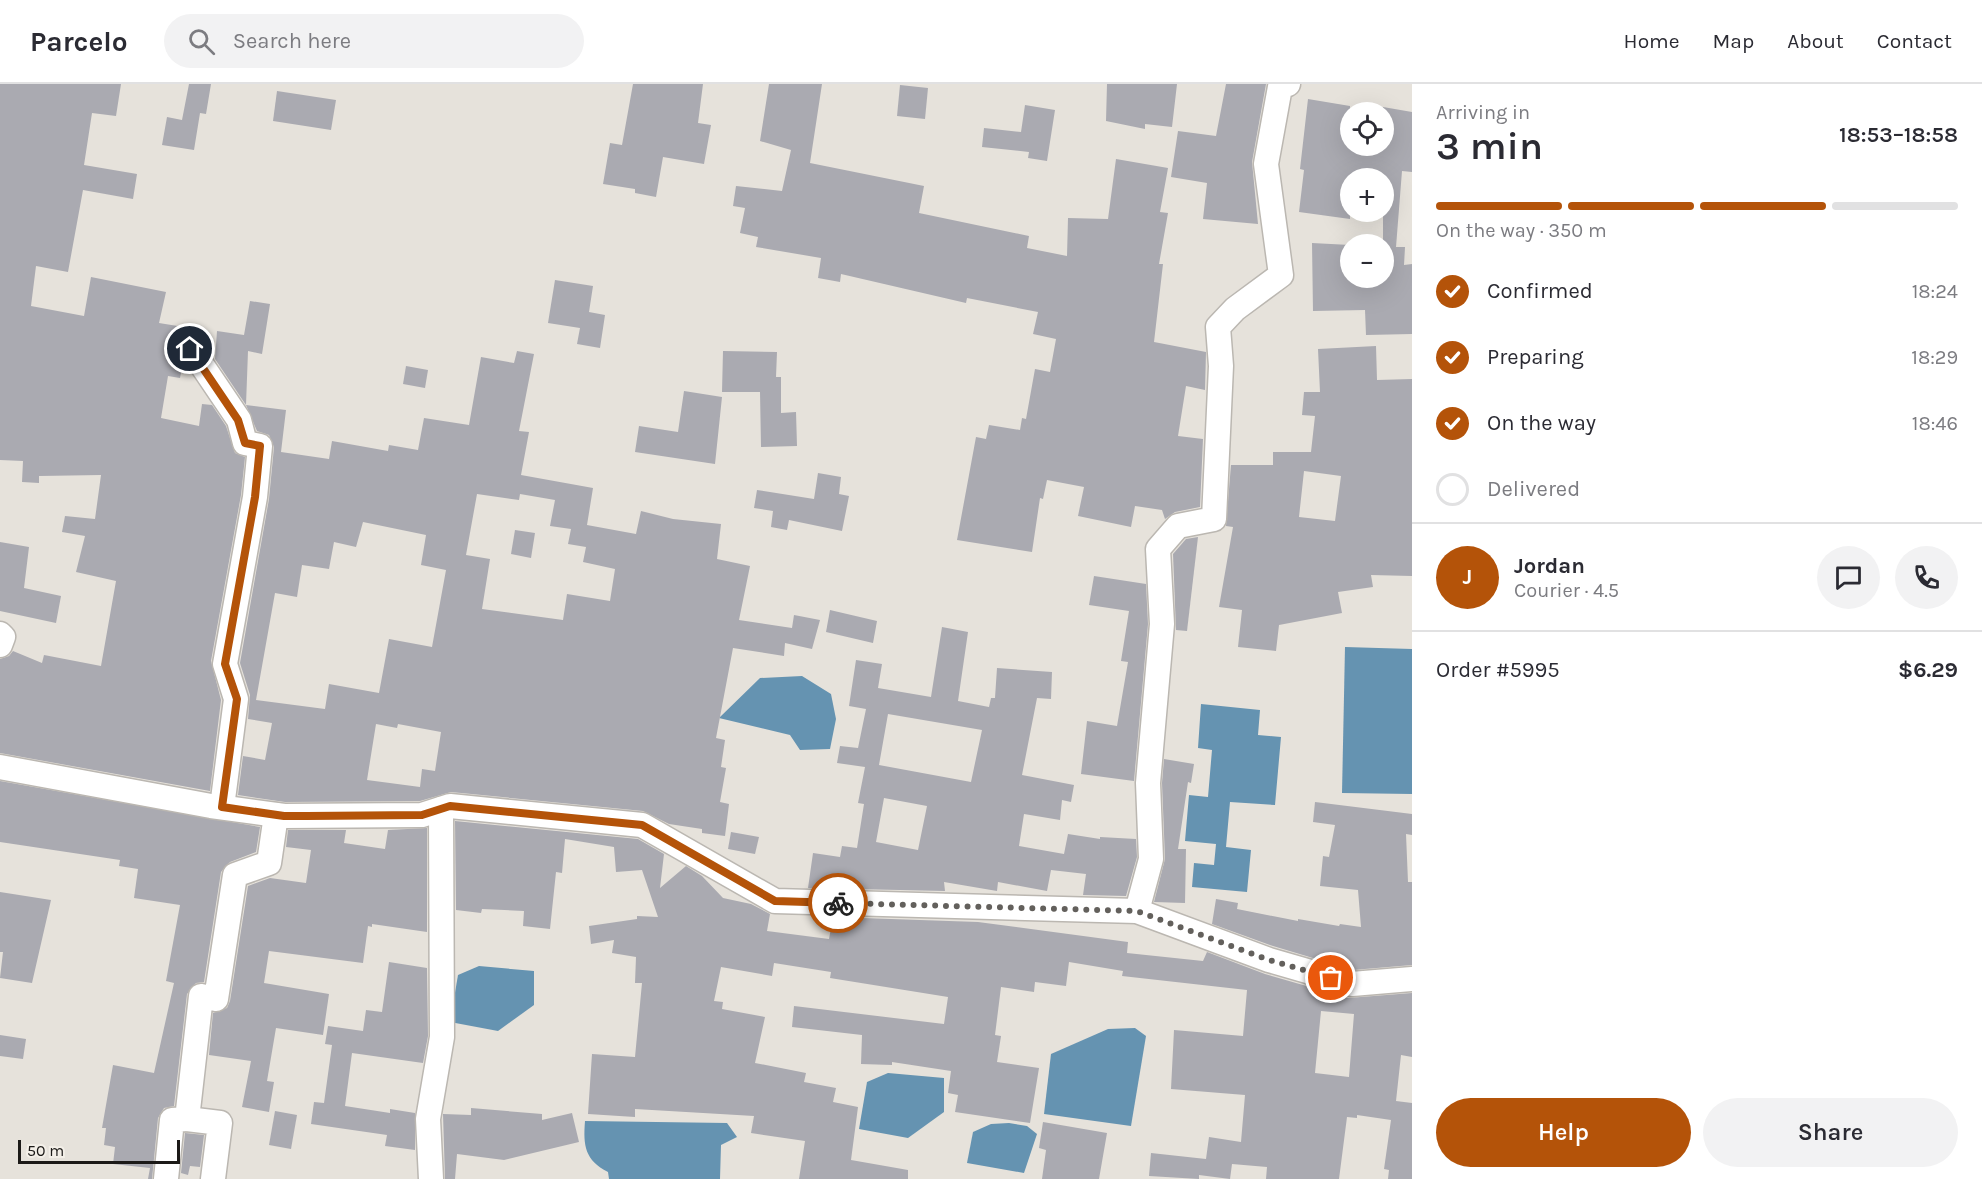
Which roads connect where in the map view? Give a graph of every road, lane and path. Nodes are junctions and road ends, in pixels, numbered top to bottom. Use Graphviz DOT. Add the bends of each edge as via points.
graph roads {
  1 [pos="1288,84"];
  2 [pos="190,349"];
  3 [pos="0,634"];
  4 [pos="0,645"];
  5 [pos="0,767"];
  6 [pos="222,807"];
  7 [pos="441,809"];
  8 [pos="276,815"];
  9 [pos="1137,911"];
  10 [pos="1412,979"];
  11 [pos="188,1119"];
  12 [pos="166,1179"];
  13 [pos="213,1179"];
  14 [pos="431,1179"];
  1 -- 9 [label="street" via="1280,87 1266,164 1281,275 1235,309 1218,327 1221,366 1214,519 1178,526 1158,549 1162,624 1148,783 1151,859"];
  2 -- 6 [label="street" via="238,420 245,443 260,446 255,497 225,664 237,699"];
  3 -- 4 [label="street"];
  5 -- 6 [label="street"];
  6 -- 8 [label="street"];
  7 -- 8 [label="street" via="422,815"];
  7 -- 9 [label="street" via="450,806 642,825 775,901"];
  7 -- 14 [label="street" via="442,1037 428,1119"];
  8 -- 11 [label="street" via="270,863 235,875 216,999 201,996"];
  9 -- 10 [label="street" via="1269,960 1352,984"];
  11 -- 12 [label="street" via="172,1120"];
  11 -- 13 [label="street" via="220,1123"];
}
